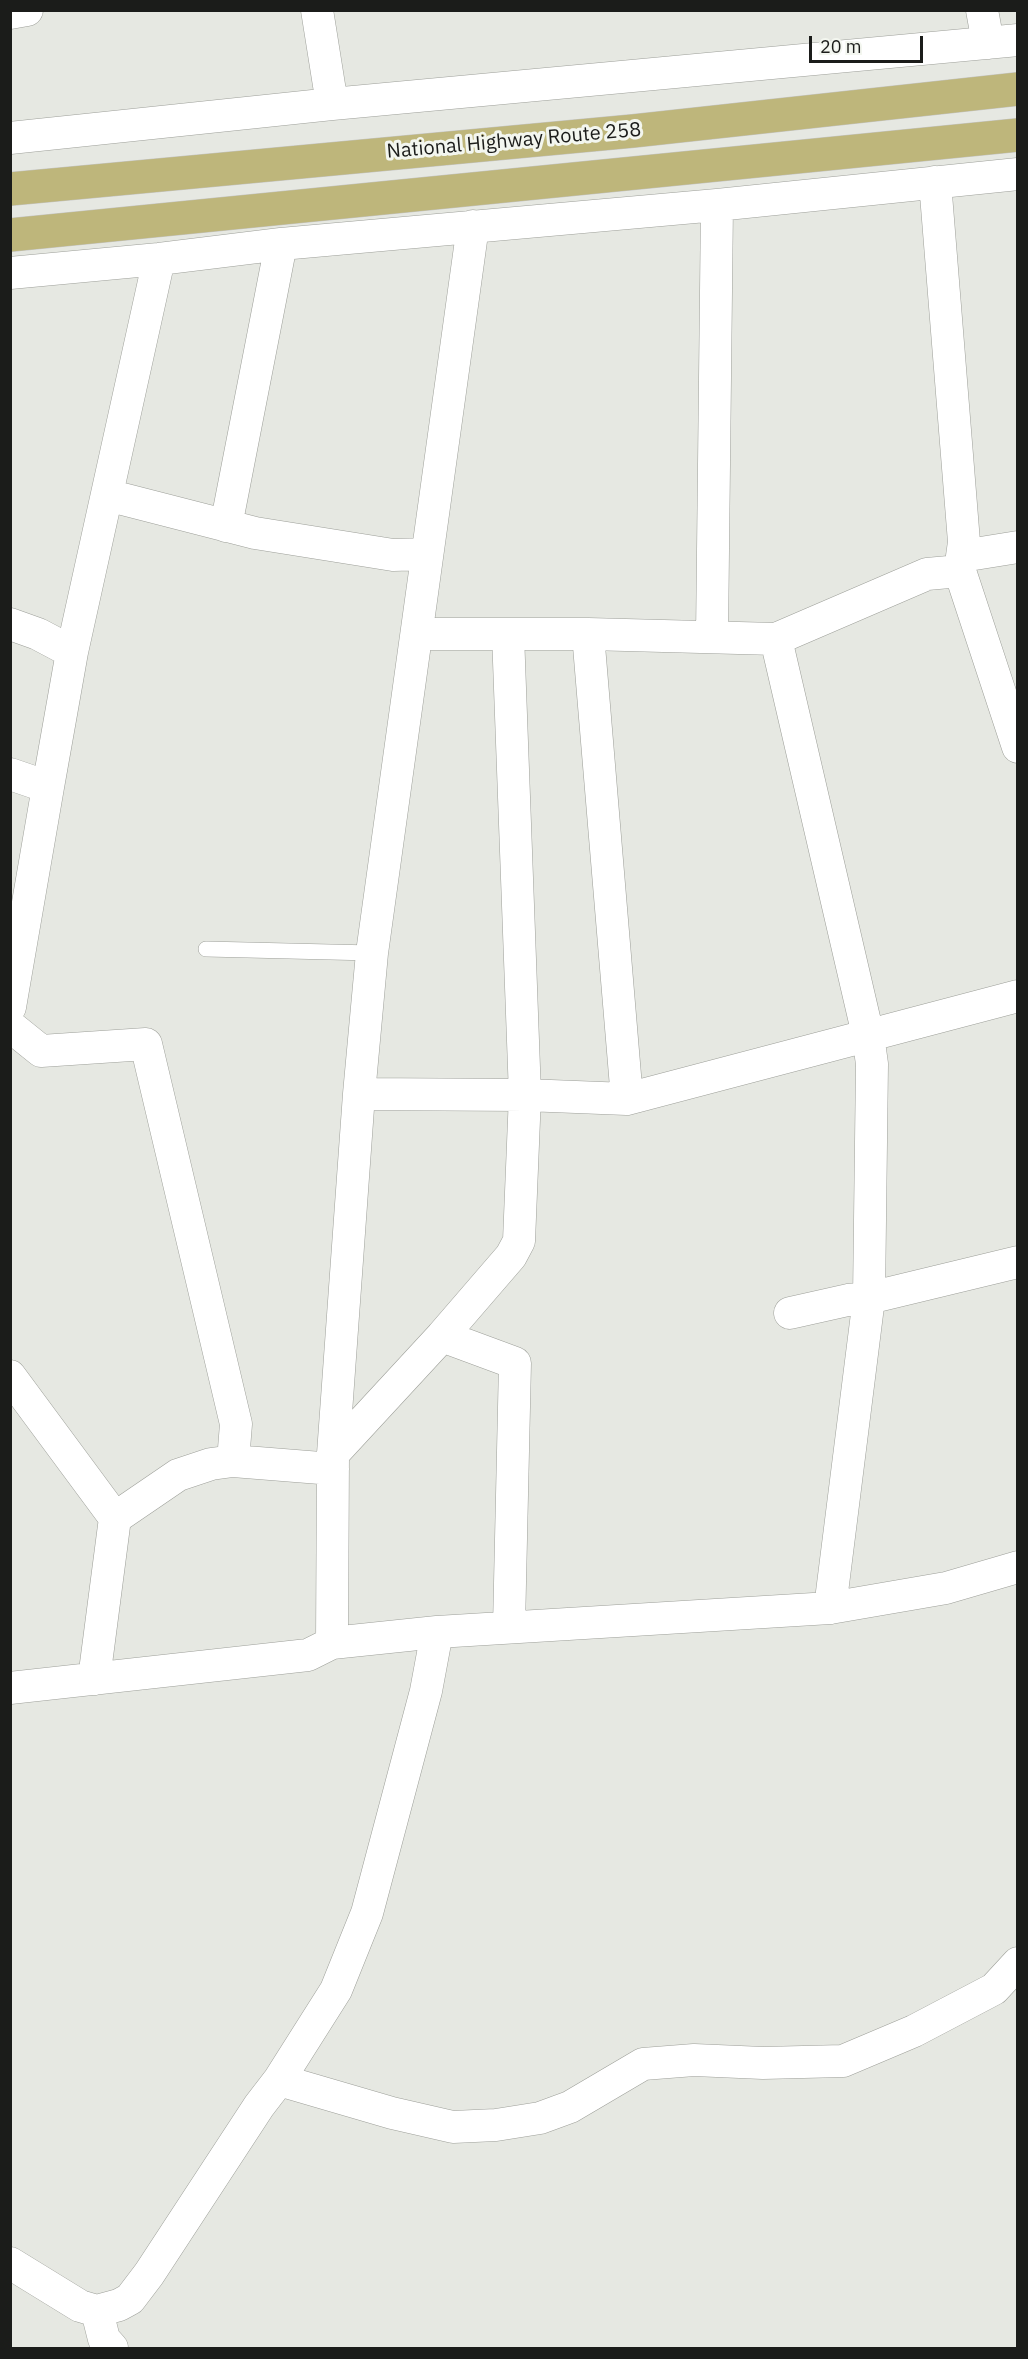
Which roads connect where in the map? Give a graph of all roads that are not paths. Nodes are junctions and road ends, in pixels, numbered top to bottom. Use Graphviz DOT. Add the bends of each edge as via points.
graph roads {
  1 [pos="27,10"];
  2 [pos="317,10"];
  3 [pos="982,10"];
  4 [pos="10,12"];
  5 [pos="1003,41"];
  6 [pos="1017,89"];
  7 [pos="332,104"];
  8 [pos="1017,135"];
  9 [pos="10,138"];
  10 [pos="1017,174"];
  11 [pos="935,182"];
  12 [pos="10,189"];
  13 [pos="717,205"];
  14 [pos="473,226"];
  15 [pos="10,235"];
  16 [pos="281,244"];
  17 [pos="159,259"];
  18 [pos="10,273"];
  19 [pos="106,495"];
  20 [pos="226,526"];
  21 [pos="1017,547"];
  22 [pos="427,554"];
  23 [pos="961,563"];
  24 [pos="10,624"];
  25 [pos="417,634"];
  26 [pos="508,634"];
  27 [pos="588,634"];
  28 [pos="712,637"];
  29 [pos="777,639"];
  30 [pos="72,652"];
  31 [pos="1017,747"];
  32 [pos="10,774"];
  33 [pos="48,787"];
  34 [pos="206,949"];
  35 [pos="372,953"];
  36 [pos="1017,996"];
  37 [pos="10,1007"];
  38 [pos="10,1026"];
  39 [pos="868,1035"];
  40 [pos="359,1094"];
  41 [pos="525,1095"];
  42 [pos="627,1099"];
  43 [pos="1017,1262"];
  44 [pos="869,1298"];
  45 [pos="790,1313"];
  46 [pos="442,1336"];
  47 [pos="10,1376"];
  48 [pos="233,1461"];
  49 [pos="333,1461"];
  50 [pos="116,1518"];
  51 [pos="1017,1567"];
  52 [pos="830,1608"];
  53 [pos="509,1627"];
  54 [pos="437,1632"];
  55 [pos="332,1643"];
  56 [pos="94,1679"];
  57 [pos="10,1688"];
  58 [pos="1017,1963"];
  59 [pos="279,2079"];
  60 [pos="10,2263"];
  61 [pos="97,2311"];
  62 [pos="112,2349"];
  1 -- 4 [label="street"];
  2 -- 7 [label="street"];
  3 -- 5 [label="street"];
  5 -- 7 [label="street"];
  6 -- 12 [label="highway, National Highway Route 258" via="633,131"];
  7 -- 9 [label="street"];
  8 -- 15 [label="highway"];
  10 -- 11 [label="street"];
  11 -- 13 [label="street"];
  11 -- 23 [label="street" via="964,542"];
  13 -- 14 [label="street"];
  13 -- 28 [label="street"];
  14 -- 16 [label="street"];
  14 -- 22 [label="street"];
  16 -- 17 [label="street"];
  16 -- 20 [label="street"];
  17 -- 18 [label="street"];
  17 -- 19 [label="street"];
  19 -- 20 [label="street"];
  19 -- 30 [label="street"];
  20 -- 22 [label="street" via="393,555"];
  21 -- 23 [label="street"];
  22 -- 25 [label="street"];
  23 -- 29 [label="street"];
  23 -- 31 [label="street"];
  24 -- 30 [label="street"];
  25 -- 26 [label="street"];
  25 -- 35 [label="street"];
  26 -- 27 [label="street"];
  26 -- 41 [label="street"];
  27 -- 28 [label="street"];
  27 -- 42 [label="street"];
  28 -- 29 [label="street"];
  29 -- 39 [label="street"];
  30 -- 33 [label="street"];
  32 -- 33 [label="street"];
  33 -- 37 [label="street"];
  34 -- 35 [label="lane"];
  35 -- 40 [label="street"];
  36 -- 39 [label="street"];
  38 -- 48 [label="street" via="41,1051 146,1044 236,1424"];
  39 -- 42 [label="street"];
  39 -- 44 [label="street" via="872,1064"];
  40 -- 41 [label="street"];
  40 -- 49 [label="street"];
  41 -- 42 [label="street"];
  41 -- 46 [label="street" via="519,1241 511,1256"];
  43 -- 44 [label="street"];
  44 -- 45 [label="street"];
  44 -- 52 [label="street"];
  46 -- 49 [label="street"];
  46 -- 53 [label="street" via="515,1363"];
  47 -- 50 [label="street"];
  48 -- 49 [label="street"];
  48 -- 50 [label="street" via="178,1475"];
  49 -- 55 [label="street"];
  50 -- 56 [label="street"];
  51 -- 52 [label="street" via="946,1588"];
  52 -- 53 [label="street"];
  53 -- 54 [label="street"];
  54 -- 55 [label="street"];
  54 -- 59 [label="street" via="426,1691 367,1913 336,1990"];
  55 -- 56 [label="street" via="308,1655"];
  56 -- 57 [label="street"];
  58 -- 59 [label="street" via="994,1989 914,2031 843,2061 694,2060 643,2064 570,2107 540,2118 496,2125 453,2127"];
  59 -- 61 [label="street" via="143,2282 119,2305"];
  60 -- 61 [label="street" via="80,2306"];
  61 -- 62 [label="street" via="104,2339"];
}
